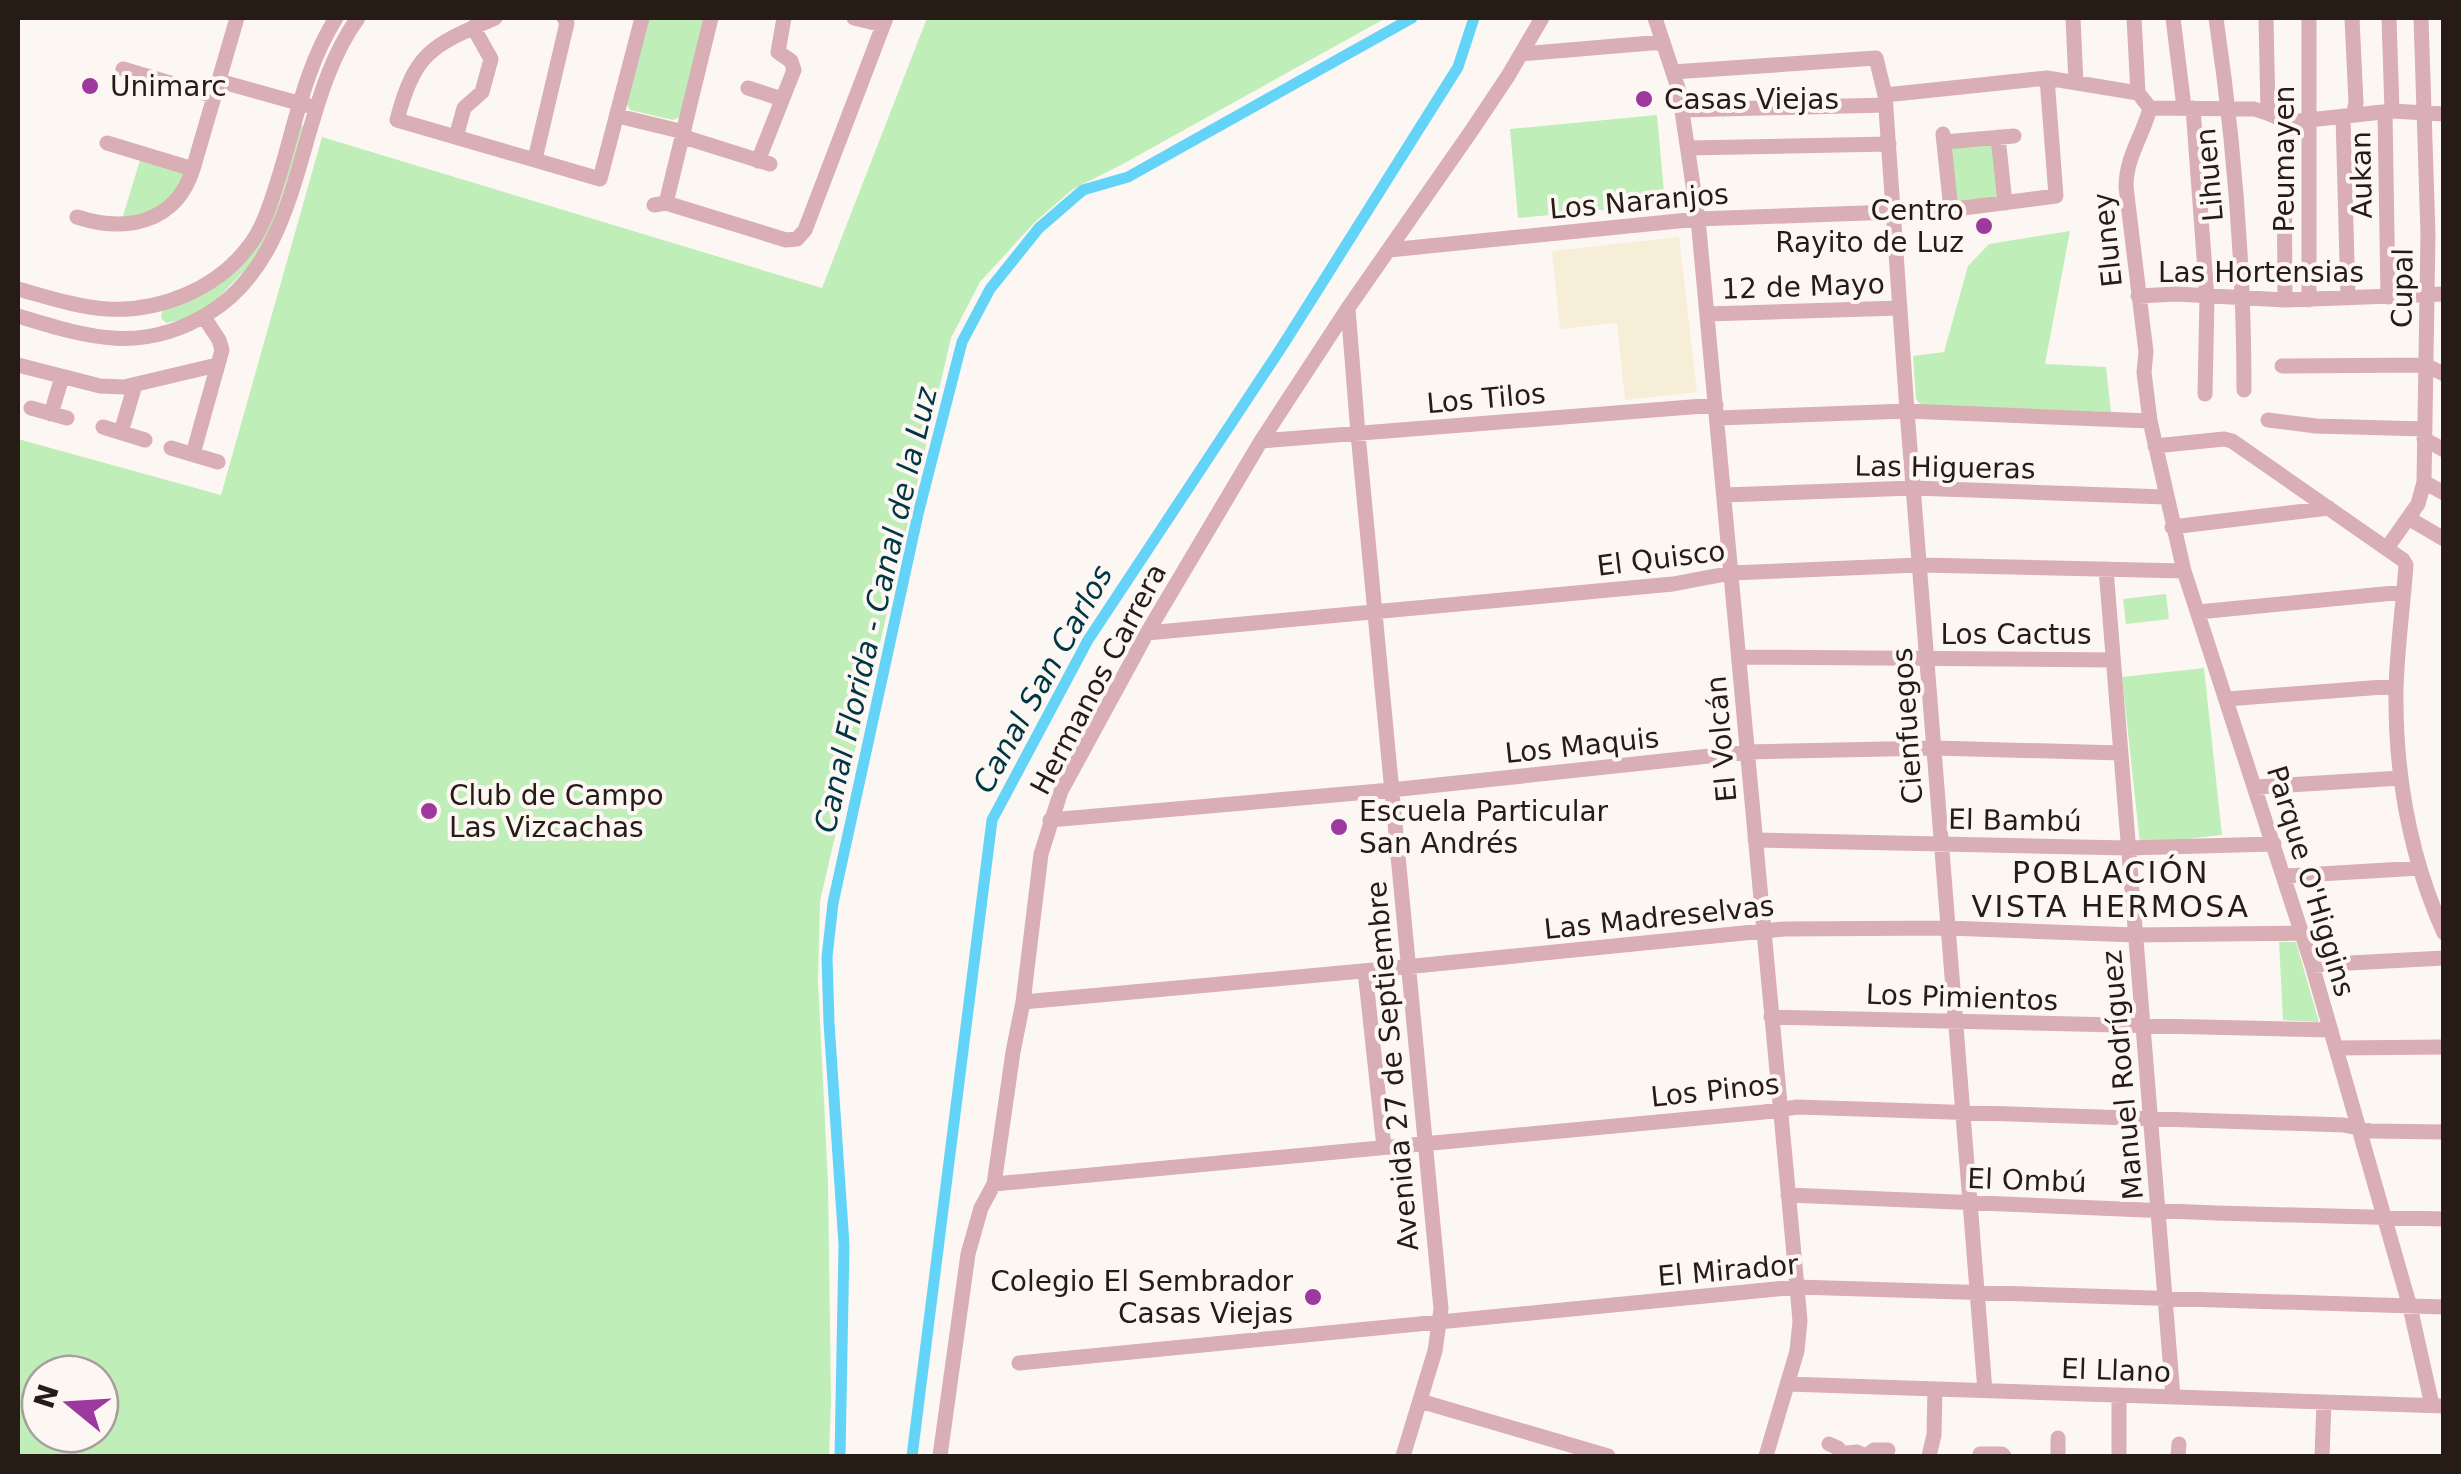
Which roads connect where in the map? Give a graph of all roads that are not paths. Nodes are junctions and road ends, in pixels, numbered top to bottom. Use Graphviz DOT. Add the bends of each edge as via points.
graph roads {
  1 [pos="336,18"];
  2 [pos="358,18"];
  3 [pos="496,18"];
  4 [pos="564,18"];
  5 [pos="642,18"];
  6 [pos="711,18"];
  7 [pos="784,18"];
  8 [pos="854,18"];
  9 [pos="1542,18"];
  10 [pos="1656,18"];
  11 [pos="2073,18"];
  12 [pos="2134,18"];
  13 [pos="2173,18"];
  14 [pos="2216,18"];
  15 [pos="2266,18"];
  16 [pos="2309,18"];
  17 [pos="2352,18"];
  18 [pos="2389,18"];
  19 [pos="2420,18"];
  20 [pos="231,19"];
  21 [pos="884,21"];
  22 [pos="474,27"];
  23 [pos="1664,42"];
  24 [pos="1521,54"];
  25 [pos="123,68"];
  26 [pos="1673,72"];
  27 [pos="2047,78"];
  28 [pos="2076,84"];
  29 [pos="216,88"];
  30 [pos="748,88"];
  31 [pos="2138,93"];
  32 [pos="782,99"];
  33 [pos="1886,100"];
  34 [pos="300,103"];
  35 [pos="2229,107"];
  36 [pos="317,108"];
  37 [pos="2150,108"];
  38 [pos="2189,108"];
  39 [pos="1682,110"];
  40 [pos="2424,111"];
  41 [pos="2268,112"];
  42 [pos="2388,112"];
  43 [pos="2444,114"];
  44 [pos="2348,115"];
  45 [pos="618,116"];
  46 [pos="2309,120"];
  47 [pos="2290,122"];
  48 [pos="684,132"];
  49 [pos="456,137"];
  50 [pos="107,142"];
  51 [pos="1889,144"];
  52 [pos="1688,148"];
  53 [pos="2426,156"];
  54 [pos="535,159"];
  55 [pos="2444,163"];
  56 [pos="194,169"];
  57 [pos="2426,196"];
  58 [pos="2006,203"];
  59 [pos="2444,203"];
  60 [pos="1951,210"];
  61 [pos="1894,215"];
  62 [pos="77,217"];
  63 [pos="1698,219"];
  64 [pos="2428,234"];
  65 [pos="2444,241"];
  66 [pos="1389,250"];
  67 [pos="18,289"];
  68 [pos="2426,294"];
  69 [pos="2444,294"];
  70 [pos="2138,296"];
  71 [pos="2388,297"];
  72 [pos="2206,298"];
  73 [pos="2244,298"];
  74 [pos="2348,298"];
  75 [pos="2285,300"];
  76 [pos="2309,300"];
  77 [pos="70,303"];
  78 [pos="150,306"];
  79 [pos="1348,308"];
  80 [pos="1900,308"];
  81 [pos="1707,314"];
  82 [pos="18,316"];
  83 [pos="204,316"];
  84 [pos="62,329"];
  85 [pos="2438,332"];
  86 [pos="147,337"];
  87 [pos="18,364"];
  88 [pos="217,364"];
  89 [pos="2425,365"];
  90 [pos="2282,366"];
  91 [pos="2144,372"];
  92 [pos="2444,374"];
  93 [pos="62,376"];
  94 [pos="134,385"];
  95 [pos="2244,390"];
  96 [pos="2205,394"];
  97 [pos="2426,403"];
  98 [pos="31,408"];
  99 [pos="1907,410"];
  100 [pos="1716,412"];
  101 [pos="2444,412"];
  102 [pos="2268,420"];
  103 [pos="2150,421"];
  104 [pos="103,427"];
  105 [pos="121,432"];
  106 [pos="1358,434"];
  107 [pos="2425,434"];
  108 [pos="145,440"];
  109 [pos="1260,441"];
  110 [pos="2154,446"];
  111 [pos="171,448"];
  112 [pos="2444,450"];
  113 [pos="193,454"];
  114 [pos="218,462"];
  115 [pos="2424,482"];
  116 [pos="1913,488"];
  117 [pos="2444,493"];
  118 [pos="1724,495"];
  119 [pos="2166,497"];
  120 [pos="2329,508"];
  121 [pos="2408,518"];
  122 [pos="2172,527"];
  123 [pos="2444,539"];
  124 [pos="2387,548"];
  125 [pos="1919,565"];
  126 [pos="2106,569"];
  127 [pos="2184,571"];
  128 [pos="1731,574"];
  129 [pos="2404,592"];
  130 [pos="1374,612"];
  131 [pos="2198,612"];
  132 [pos="1146,634"];
  133 [pos="1739,658"];
  134 [pos="1926,659"];
  135 [pos="2113,660"];
  136 [pos="2396,686"];
  137 [pos="2226,699"];
  138 [pos="1934,748"];
  139 [pos="1747,752"];
  140 [pos="2121,753"];
  141 [pos="2401,778"];
  142 [pos="2256,787"];
  143 [pos="1391,790"];
  144 [pos="1050,820"];
  145 [pos="1755,840"];
  146 [pos="1941,844"];
  147 [pos="2274,844"];
  148 [pos="2128,848"];
  149 [pos="2420,868"];
  150 [pos="2285,876"];
  151 [pos="1948,928"];
  152 [pos="1764,932"];
  153 [pos="2303,933"];
  154 [pos="2444,933"];
  155 [pos="2136,935"];
  156 [pos="2444,958"];
  157 [pos="2312,965"];
  158 [pos="1408,967"];
  159 [pos="1365,971"];
  160 [pos="1022,1002"];
  161 [pos="1771,1017"];
  162 [pos="1956,1020"];
  163 [pos="2143,1027"];
  164 [pos="2331,1030"];
  165 [pos="2444,1047"];
  166 [pos="2336,1048"];
  167 [pos="1780,1109"];
  168 [pos="1963,1111"];
  169 [pos="2150,1119"];
  170 [pos="2359,1128"];
  171 [pos="2444,1132"];
  172 [pos="1424,1143"];
  173 [pos="1384,1147"];
  174 [pos="994,1184"];
  175 [pos="1788,1196"];
  176 [pos="1970,1203"];
  177 [pos="2158,1210"];
  178 [pos="2384,1218"];
  179 [pos="2444,1219"];
  180 [pos="1797,1287"];
  181 [pos="1977,1293"];
  182 [pos="2165,1298"];
  183 [pos="2410,1306"];
  184 [pos="2444,1307"];
  185 [pos="1440,1322"];
  186 [pos="1019,1364"];
  187 [pos="1788,1384"];
  188 [pos="1936,1389"];
  189 [pos="1985,1391"];
  190 [pos="2119,1395"];
  191 [pos="2172,1397"];
  192 [pos="1420,1401"];
  193 [pos="2324,1402"];
  194 [pos="2438,1406"];
  195 [pos="1934,1435"];
  196 [pos="2058,1438"];
  197 [pos="1829,1444"];
  198 [pos="1888,1450"];
  199 [pos="1980,1454"];
  200 [pos="940,1456"];
  201 [pos="1403,1456"];
  202 [pos="1608,1456"];
  203 [pos="1766,1456"];
  204 [pos="1844,1456"];
  205 [pos="1866,1456"];
  206 [pos="1929,1456"];
  207 [pos="1939,1456"];
  208 [pos="2004,1456"];
  209 [pos="2058,1456"];
  210 [pos="2119,1456"];
  211 [pos="2322,1456"];
  1 -- 34 [label="street"];
  2 -- 36 [label="street" via="336,53"];
  3 -- 22 [label="street"];
  4 -- 54 [label="street"];
  5 -- 45 [label="street"];
  6 -- 48 [label="street"];
  7 -- 32 [label="street" via="778,52 802,72"];
  8 -- 21 [label="street"];
  9 -- 24 [label="street, Hermanos Carrera"];
  10 -- 23 [label="street, El Volcán"];
  11 -- 28 [label="street"];
  12 -- 31 [label="street"];
  13 -- 38 [label="street"];
  14 -- 35 [label="street, Lihuen"];
  15 -- 41 [label="street"];
  16 -- 46 [label="street, Peumayen"];
  17 -- 44 [label="street" via="2356,103"];
  18 -- 42 [label="street, Aukan"];
  19 -- 40 [label="street, Cupal"];
  20 -- 29 [label="street"];
  21 -- 48 [label="street" via="798,239 660,204"];
  22 -- 49 [label="street" via="491,59 482,92 464,108"];
  22 -- 49 [label="street" via="420,61 397,120"];
  23 -- 24 [label="street"];
  23 -- 26 [label="street, El Volcán"];
  24 -- 66 [label="street, Hermanos Carrera"];
  25 -- 29 [label="street"];
  26 -- 33 [label="street, Cienfuegos" via="1876,58"];
  26 -- 39 [label="street, El Volcán"];
  27 -- 28 [label="street"];
  27 -- 33 [label="street"];
  27 -- 58 [label="street, Los Naranjos" via="2056,196"];
  28 -- 31 [label="street"];
  29 -- 34 [label="street"];
  29 -- 56 [label="street"];
  30 -- 32 [label="street"];
  31 -- 37 [label="street"];
  32 -- 48 [label="street" via="764,163"];
  33 -- 39 [label="street"];
  33 -- 51 [label="street, Cienfuegos"];
  34 -- 36 [label="street"];
  34 -- 78 [label="street" via="252,243 207,284"];
  35 -- 38 [label="street"];
  35 -- 41 [label="street"];
  35 -- 73 [label="street, Lihuen"];
  36 -- 83 [label="street" via="267,255 238,291"];
  37 -- 38 [label="street"];
  37 -- 70 [label="street, Eluney" via="2126,168"];
  38 -- 72 [label="street"];
  39 -- 52 [label="street, El Volcán"];
  40 -- 42 [label="street"];
  40 -- 43 [label="street"];
  40 -- 53 [label="street, Cupal"];
  41 -- 47 [label="street"];
  42 -- 44 [label="street"];
  42 -- 71 [label="street, Aukan"];
  44 -- 46 [label="street"];
  44 -- 74 [label="street"];
  45 -- 48 [label="street"];
  45 -- 54 [label="street" via="600,180"];
  46 -- 47 [label="street"];
  46 -- 76 [label="street, Peumayen"];
  47 -- 75 [label="street" via="2284,140"];
  49 -- 54 [label="street"];
  50 -- 56 [label="street"];
  51 -- 52 [label="street"];
  51 -- 61 [label="street, Cienfuegos"];
  52 -- 63 [label="street, El Volcán"];
  53 -- 55 [label="street"];
  53 -- 57 [label="street, Cupal"];
  56 -- 62 [label="street" via="181,196 146,220 109,226"];
  57 -- 59 [label="street"];
  57 -- 64 [label="street, Cupal"];
  58 -- 60 [label="street, Los Naranjos"];
  58 -- 60 [label="street" via="2006,137 1944,138"];
  60 -- 61 [label="street, Los Naranjos"];
  61 -- 63 [label="street, Los Naranjos"];
  61 -- 80 [label="street, Cienfuegos"];
  63 -- 66 [label="street, Los Naranjos"];
  63 -- 81 [label="street, El Volcán"];
  64 -- 65 [label="street"];
  64 -- 68 [label="street, Cupal"];
  66 -- 79 [label="street, Hermanos Carrera"];
  67 -- 77 [label="street"];
  68 -- 69 [label="street, Las Hortensias"];
  68 -- 71 [label="street, Las Hortensias"];
  68 -- 85 [label="street, Cupal"];
  70 -- 72 [label="street, Las Hortensias"];
  70 -- 91 [label="street, Eluney"];
  71 -- 74 [label="street, Las Hortensias"];
  72 -- 73 [label="street, Las Hortensias"];
  72 -- 96 [label="street"];
  73 -- 75 [label="street, Las Hortensias"];
  73 -- 95 [label="street, Lihuen"];
  74 -- 76 [label="street, Las Hortensias"];
  75 -- 76 [label="street, Las Hortensias"];
  77 -- 78 [label="street"];
  77 -- 84 [label="street" via="61,313"];
  78 -- 86 [label="street" via="155,325"];
  79 -- 106 [label="street, Avenida 27 de Septiembre"];
  79 -- 109 [label="street, Hermanos Carrera"];
  80 -- 81 [label="street, 12 de Mayo"];
  80 -- 99 [label="street, Cienfuegos"];
  81 -- 100 [label="street, El Volcán"];
  82 -- 84 [label="street"];
  83 -- 86 [label="street"];
  83 -- 88 [label="street" via="220,340"];
  84 -- 86 [label="street" via="112,339"];
  85 -- 89 [label="street, Cupal"];
  87 -- 93 [label="street"];
  88 -- 94 [label="street"];
  88 -- 113 [label="street"];
  89 -- 90 [label="street"];
  89 -- 92 [label="street"];
  89 -- 97 [label="street, Cupal"];
  91 -- 103 [label="street, Parque O'Higgins"];
  93 -- 94 [label="street" via="100,386"];
  93 -- 98 [label="street" via="59,416"];
  94 -- 105 [label="street"];
  97 -- 101 [label="street"];
  97 -- 107 [label="street, Cupal"];
  99 -- 100 [label="street, Los Tilos"];
  99 -- 103 [label="street, Los Tilos"];
  99 -- 116 [label="street, Cienfuegos"];
  100 -- 106 [label="street, Los Tilos"];
  100 -- 118 [label="street, El Volcán"];
  102 -- 107 [label="street"];
  103 -- 110 [label="street, Parque O'Higgins"];
  104 -- 105 [label="street"];
  105 -- 108 [label="street"];
  106 -- 109 [label="street, Los Tilos"];
  106 -- 130 [label="street, Avenida 27 de Septiembre"];
  107 -- 112 [label="street"];
  107 -- 115 [label="street, Cupal"];
  109 -- 132 [label="street, Hermanos Carrera"];
  110 -- 119 [label="street, Parque O'Higgins"];
  110 -- 120 [label="street" via="2229,440"];
  111 -- 113 [label="street"];
  113 -- 114 [label="street"];
  115 -- 117 [label="street"];
  115 -- 121 [label="street, Cupal"];
  116 -- 118 [label="street, Las Higueras"];
  116 -- 119 [label="street, Las Higueras"];
  116 -- 125 [label="street, Cienfuegos"];
  118 -- 128 [label="street, El Volcán"];
  119 -- 122 [label="street, Parque O'Higgins"];
  120 -- 122 [label="street"];
  120 -- 124 [label="street"];
  121 -- 123 [label="street"];
  121 -- 124 [label="street, Cupal"];
  122 -- 127 [label="street, Parque O'Higgins"];
  124 -- 129 [label="street" via="2406,566"];
  125 -- 126 [label="street, El Quisco"];
  125 -- 128 [label="street, El Quisco"];
  125 -- 134 [label="street, Cienfuegos"];
  126 -- 127 [label="street, El Quisco"];
  126 -- 135 [label="street, Manuel Rodríguez"];
  127 -- 131 [label="street, Parque O'Higgins"];
  128 -- 130 [label="street, El Quisco"];
  128 -- 133 [label="street, El Volcán"];
  129 -- 131 [label="street"];
  129 -- 136 [label="street"];
  130 -- 132 [label="street, El Quisco"];
  130 -- 143 [label="street, Avenida 27 de Septiembre"];
  131 -- 137 [label="street, Parque O'Higgins"];
  132 -- 144 [label="street, Hermanos Carrera"];
  133 -- 134 [label="street, Los Cactus"];
  133 -- 139 [label="street, El Volcán"];
  134 -- 135 [label="street, Los Cactus"];
  134 -- 138 [label="street, Cienfuegos"];
  135 -- 140 [label="street, Manuel Rodríguez"];
  136 -- 137 [label="street"];
  136 -- 141 [label="street"];
  137 -- 142 [label="street, Parque O'Higgins"];
  138 -- 139 [label="street, Los Maquis"];
  138 -- 140 [label="street, Los Maquis"];
  138 -- 146 [label="street, Cienfuegos"];
  139 -- 143 [label="street, Los Maquis"];
  139 -- 145 [label="street, El Volcán"];
  140 -- 148 [label="street, Manuel Rodríguez"];
  141 -- 142 [label="street"];
  141 -- 149 [label="street"];
  142 -- 147 [label="street, Parque O'Higgins"];
  143 -- 144 [label="street, Los Maquis"];
  143 -- 158 [label="street, Avenida 27 de Septiembre"];
  144 -- 160 [label="street, Hermanos Carrera"];
  145 -- 146 [label="street, El Bambú"];
  145 -- 152 [label="street, El Volcán"];
  146 -- 148 [label="street, El Bambú"];
  146 -- 151 [label="street, Cienfuegos"];
  147 -- 148 [label="street, El Bambú"];
  147 -- 150 [label="street, Parque O'Higgins"];
  148 -- 155 [label="street, Manuel Rodríguez"];
  149 -- 150 [label="street"];
  149 -- 154 [label="street"];
  150 -- 153 [label="street, Parque O'Higgins"];
  151 -- 152 [label="street, Las Madreselvas"];
  151 -- 155 [label="street, Las Madreselvas"];
  151 -- 162 [label="street, Cienfuegos"];
  152 -- 158 [label="street, Las Madreselvas"];
  152 -- 161 [label="street, El Volcán"];
  153 -- 155 [label="street, Las Madreselvas"];
  153 -- 157 [label="street, Parque O'Higgins"];
  155 -- 163 [label="street, Manuel Rodríguez"];
  156 -- 157 [label="street"];
  157 -- 164 [label="street, Parque O'Higgins"];
  158 -- 159 [label="street, Las Madreselvas"];
  158 -- 172 [label="street, Avenida 27 de Septiembre"];
  159 -- 160 [label="street, Las Madreselvas"];
  159 -- 173 [label="street"];
  160 -- 174 [label="street, Hermanos Carrera"];
  161 -- 162 [label="street, Los Pimientos"];
  161 -- 167 [label="street, El Volcán"];
  162 -- 163 [label="street, Los Pimientos"];
  162 -- 168 [label="street, Cienfuegos"];
  163 -- 164 [label="street, Los Pimientos"];
  163 -- 169 [label="street, Manuel Rodríguez"];
  164 -- 166 [label="street, Parque O'Higgins"];
  165 -- 166 [label="street"];
  166 -- 170 [label="street, Parque O'Higgins"];
  167 -- 168 [label="street, Los Pinos"];
  167 -- 172 [label="street, Los Pinos"];
  167 -- 175 [label="street, El Volcán"];
  168 -- 169 [label="street, Los Pinos"];
  168 -- 176 [label="street, Cienfuegos"];
  169 -- 170 [label="street, Los Pinos"];
  169 -- 177 [label="street, Manuel Rodríguez"];
  170 -- 171 [label="street, Los Pinos"];
  170 -- 178 [label="street, Parque O'Higgins"];
  172 -- 173 [label="street, Los Pinos"];
  172 -- 185 [label="street, Avenida 27 de Septiembre"];
  173 -- 174 [label="street, Los Pinos"];
  174 -- 200 [label="street, Hermanos Carrera" via="968,1254"];
  175 -- 176 [label="street, El Ombú"];
  175 -- 180 [label="street, El Volcán"];
  176 -- 177 [label="street, El Ombú"];
  176 -- 181 [label="street, Cienfuegos"];
  177 -- 178 [label="street, El Ombú"];
  177 -- 182 [label="street, Manuel Rodríguez"];
  178 -- 179 [label="street, El Ombú"];
  178 -- 183 [label="street, Parque O'Higgins"];
  180 -- 181 [label="street, El Mirador"];
  180 -- 185 [label="street, El Mirador"];
  180 -- 187 [label="street, El Volcán" via="1799,1340"];
  181 -- 182 [label="street, El Mirador"];
  181 -- 189 [label="street, Cienfuegos"];
  182 -- 183 [label="street, El Mirador"];
  182 -- 191 [label="street, Manuel Rodríguez"];
  183 -- 184 [label="street, El Mirador"];
  183 -- 194 [label="street, Parque O'Higgins"];
  185 -- 186 [label="street, El Mirador"];
  185 -- 192 [label="street, Avenida 27 de Septiembre"];
  187 -- 188 [label="street, El Llano"];
  187 -- 203 [label="street, El Volcán"];
  188 -- 189 [label="street, El Llano"];
  188 -- 195 [label="street"];
  189 -- 190 [label="street, El Llano"];
  190 -- 191 [label="street, El Llano"];
  190 -- 210 [label="street"];
  191 -- 193 [label="street, El Llano"];
  192 -- 201 [label="street, Avenida 27 de Septiembre"];
  192 -- 202 [label="street"];
  193 -- 194 [label="street, El Llano"];
  193 -- 211 [label="street"];
  195 -- 206 [label="street"];
  195 -- 207 [label="street"];
  196 -- 209 [label="street"];
  197 -- 204 [label="street"];
  198 -- 205 [label="street"];
  199 -- 208 [label="street"];
  204 -- 205 [label="street"];
}
